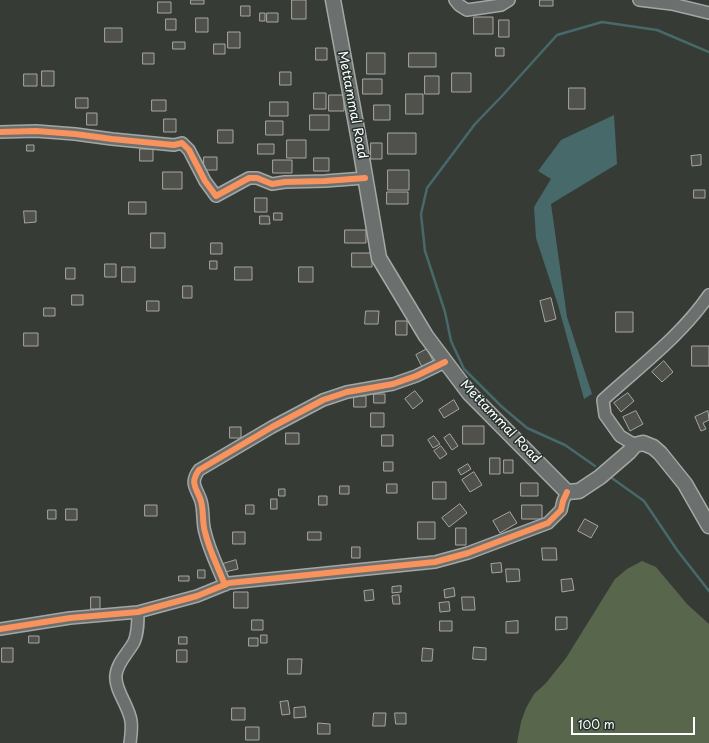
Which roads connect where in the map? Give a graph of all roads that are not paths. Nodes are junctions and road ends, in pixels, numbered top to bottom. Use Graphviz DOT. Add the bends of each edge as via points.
graph roads {
  1 [pos="333,0"];
  2 [pos="455,0"];
  3 [pos="509,0"];
  4 [pos="639,0"];
  5 [pos="709,13"];
  6 [pos="0,132"];
  7 [pos="365,178"];
  8 [pos="709,295"];
  9 [pos="446,362"];
  10 [pos="635,445"];
  11 [pos="567,492"];
  12 [pos="709,526"];
  13 [pos="225,585"];
  14 [pos="138,612"];
  15 [pos="0,628"];
  16 [pos="130,743"];
  1 -- 7 [label="main road, Mettammal Road"];
  2 -- 3 [label="street" via="467,10 501,5"];
  4 -- 5 [label="street" via="672,4"];
  6 -- 7 [label="street" via="36,131 182,144 189,150 216,196 249,178 257,178 272,184"];
  7 -- 9 [label="main road, Mettammal Road" via="378,258 426,336"];
  8 -- 10 [label="street" via="698,311 665,344 603,400 608,420 620,436"];
  9 -- 11 [label="main road, Mettammal Road" via="469,393"];
  9 -- 13 [label="street" via="393,384 347,392 324,400 199,470 194,482 201,500 204,531"];
  10 -- 11 [label="main road" via="579,492"];
  10 -- 12 [label="main road" via="653,447 660,453 685,484"];
  11 -- 13 [label="street" via="561,510 548,523 436,562"];
  13 -- 14 [label="street" via="197,596"];
  14 -- 15 [label="street"];
  14 -- 16 [label="street" via="138,628 134,641 118,667 116,676 131,721"];
}
